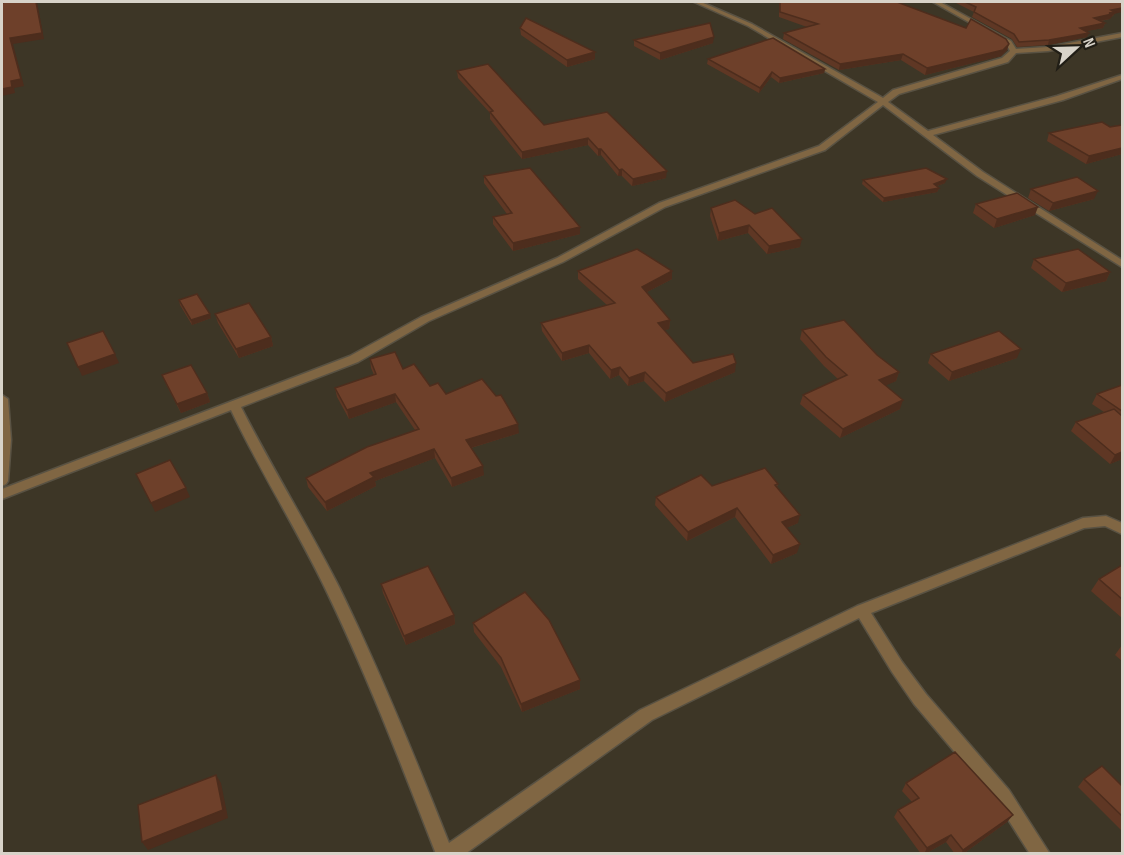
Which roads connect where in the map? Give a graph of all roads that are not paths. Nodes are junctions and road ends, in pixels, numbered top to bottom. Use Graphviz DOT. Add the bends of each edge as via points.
graph roads {
  1 [pos="697,2"];
  2 [pos="938,2"];
  3 [pos="1122,36"];
  4 [pos="1014,51"];
  5 [pos="1122,77"];
  6 [pos="884,102"];
  7 [pos="926,134"];
  8 [pos="1122,264"];
  9 [pos="2,399"];
  10 [pos="235,405"];
  11 [pos="2,481"];
  12 [pos="2,494"];
  13 [pos="1122,529"];
  14 [pos="862,610"];
  15 [pos="447,854"];
  16 [pos="1041,854"];
  1 -- 6 [label="street" via="750,25"];
  2 -- 4 [label="street" via="1009,42"];
  3 -- 4 [label="street"];
  4 -- 6 [label="street" via="1005,60 896,92"];
  5 -- 7 [label="street"];
  6 -- 7 [label="street"];
  6 -- 10 [label="street" via="822,148 662,206 560,260 425,319 354,359"];
  7 -- 8 [label="street" via="980,174"];
  9 -- 11 [label="street"];
  10 -- 12 [label="street"];
  10 -- 15 [label="street" via="331,585"];
  13 -- 14 [label="street" via="1106,521 1083,523"];
  14 -- 15 [label="street" via="646,715"];
  14 -- 16 [label="street" via="920,699 1003,796"];
}
